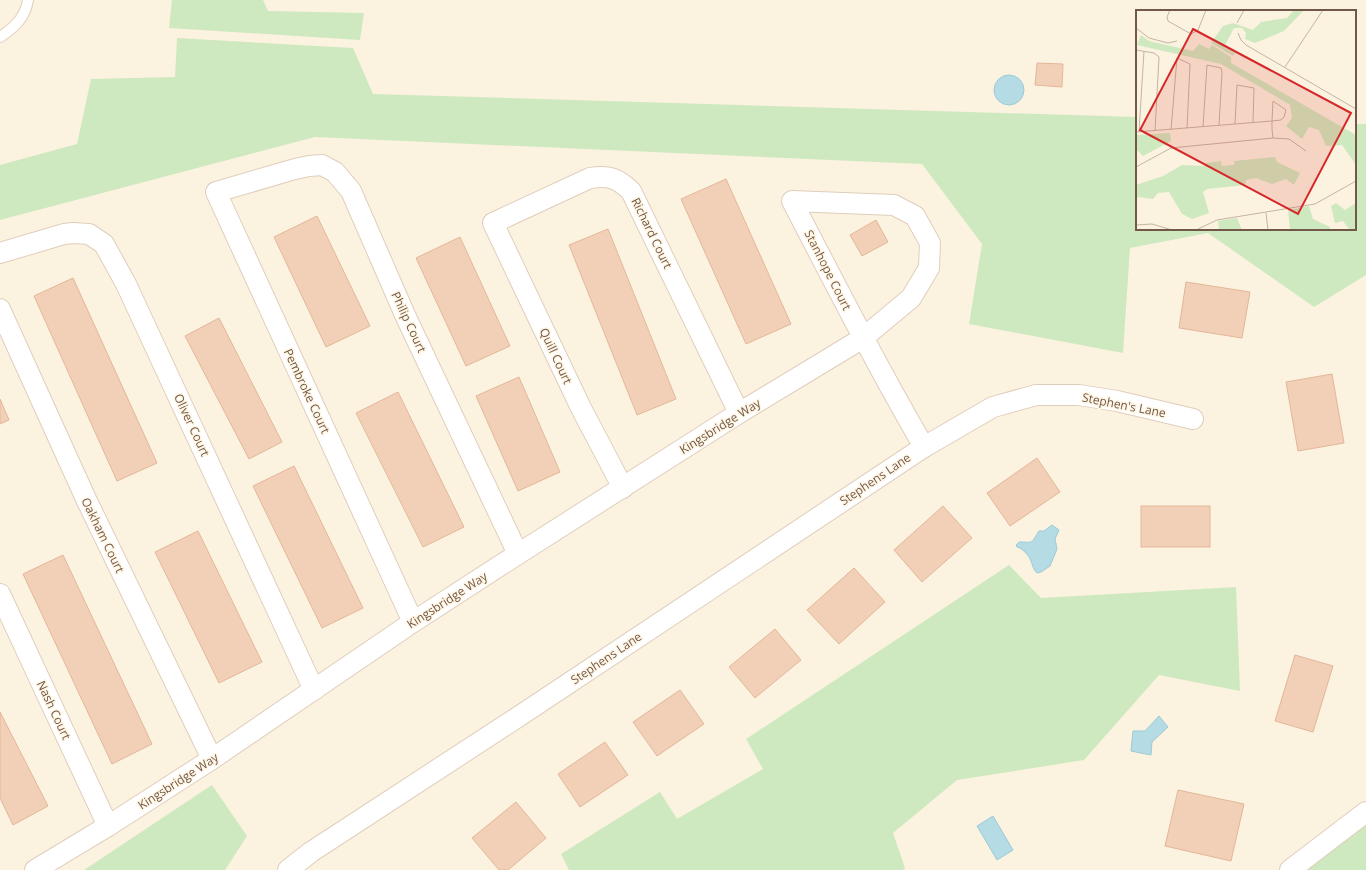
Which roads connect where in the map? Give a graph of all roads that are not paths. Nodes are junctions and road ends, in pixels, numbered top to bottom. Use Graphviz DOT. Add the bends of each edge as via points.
graph roads {
  1 [pos="28,0"];
  2 [pos="0,37"];
  3 [pos="251,182"];
  4 [pos="792,201"];
  5 [pos="493,223"];
  6 [pos="0,253"];
  7 [pos="0,309"];
  8 [pos="863,338"];
  9 [pos="739,414"];
  10 [pos="1192,419"];
  11 [pos="924,447"];
  12 [pos="623,488"];
  13 [pos="518,554"];
  14 [pos="0,594"];
  15 [pos="413,622"];
  16 [pos="314,690"];
  17 [pos="212,759"];
  18 [pos="1366,812"];
  19 [pos="108,826"];
  20 [pos="36,870"];
  21 [pos="288,870"];
  22 [pos="1290,870"];
  1 -- 2 [label="lane" via="26,11 13,29"];
  3 -- 13 [label="street, Philip Court" via="295,169 322,165 335,172 351,192 405,315"];
  3 -- 15 [label="street, Pembroke Court" via="216,192"];
  4 -- 8 [label="street, Stanhope Court"];
  4 -- 8 [label="street, Kingsbridge Way" via="894,205 915,216 930,243 929,268 911,298"];
  5 -- 9 [label="street, Richard Court" via="590,178 604,176 620,181 631,191"];
  5 -- 12 [label="street, Quill Court" via="581,408"];
  6 -- 16 [label="street, Oliver Court" via="73,232 89,234 104,244 130,292"];
  7 -- 17 [label="street, Oakham Court" via="86,499"];
  8 -- 9 [label="street, Kingsbridge Way"];
  8 -- 11 [label="street"];
  9 -- 12 [label="street, Kingsbridge Way"];
  10 -- 11 [label="street, Stephen's Lane" via="1117,401 1079,395 1036,395 993,407"];
  11 -- 21 [label="street, Stephens Lane" via="311,852"];
  12 -- 13 [label="street, Kingsbridge Way"];
  13 -- 15 [label="street, Kingsbridge Way"];
  14 -- 19 [label="street, Nash Court"];
  15 -- 16 [label="street, Kingsbridge Way"];
  16 -- 17 [label="street, Kingsbridge Way"];
  17 -- 19 [label="street, Kingsbridge Way"];
  18 -- 22 [label="street"];
  19 -- 20 [label="street, Kingsbridge Way"];
}
